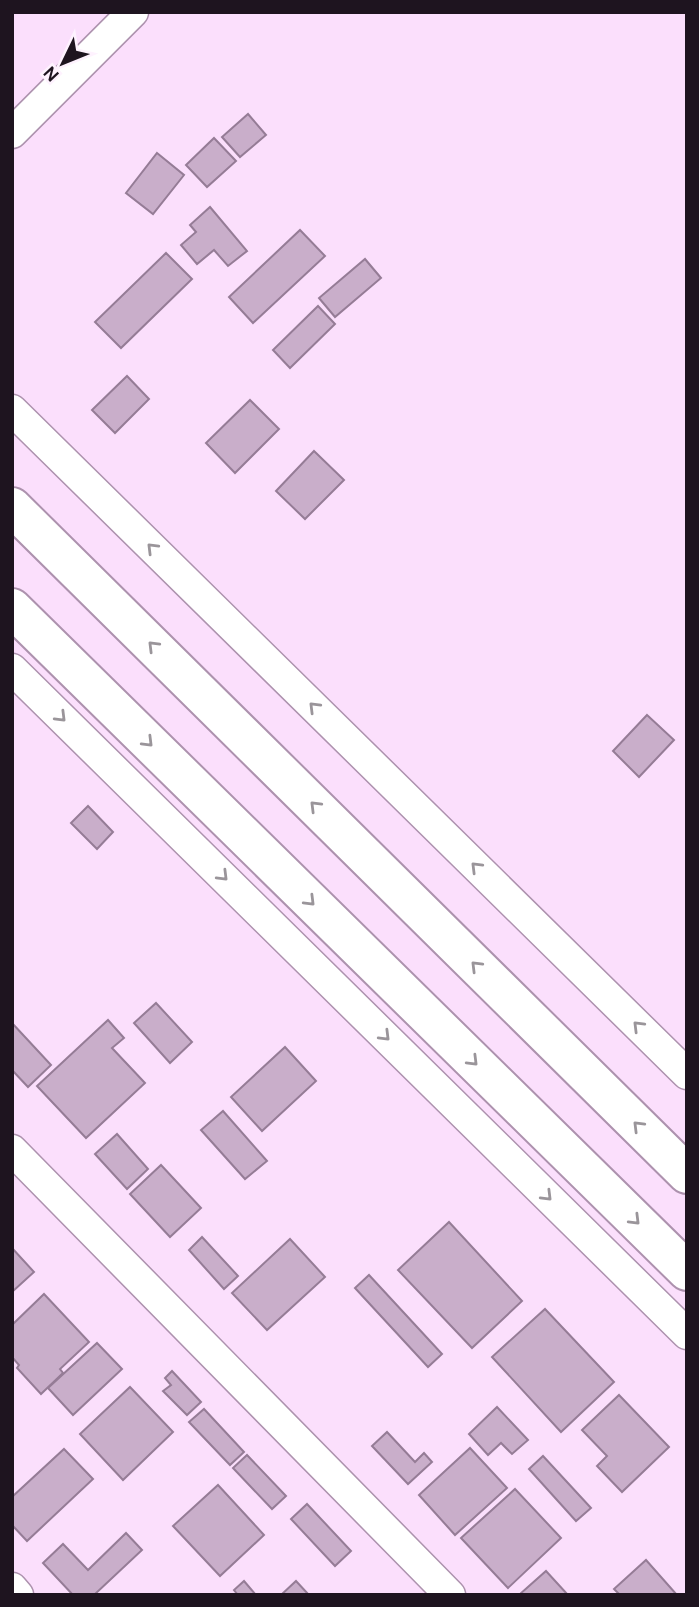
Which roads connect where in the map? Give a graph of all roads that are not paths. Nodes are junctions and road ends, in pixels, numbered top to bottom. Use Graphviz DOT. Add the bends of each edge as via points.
graph roads {
  1 [pos="132,12"];
  2 [pos="12,132"];
  3 [pos="12,410"];
  4 [pos="12,507"];
  5 [pos="12,608"];
  6 [pos="12,669"];
  7 [pos="687,1074"];
  8 [pos="12,1150"];
  9 [pos="687,1174"];
  10 [pos="687,1271"];
  11 [pos="687,1334"];
  12 [pos="12,1588"];
  13 [pos="18,1595"];
  14 [pos="450,1595"];
  1 -- 2 [label="street"];
  7 -- 3 [label="street, one-way"];
  9 -- 4 [label="main road, one-way"];
  5 -- 10 [label="main road, one-way"];
  6 -- 11 [label="street, one-way"];
  8 -- 14 [label="street"];
  12 -- 13 [label="street"];
}
